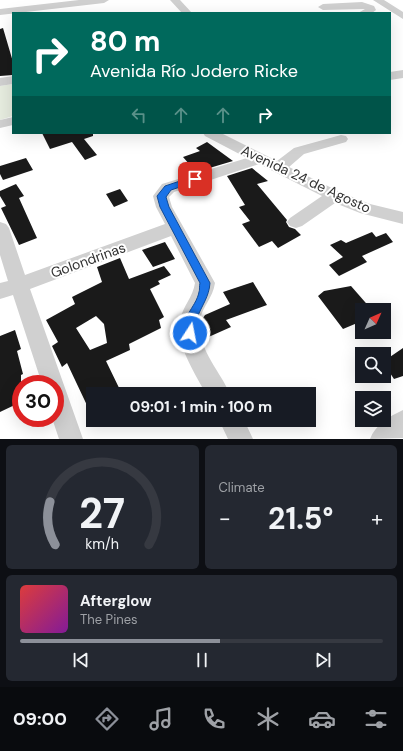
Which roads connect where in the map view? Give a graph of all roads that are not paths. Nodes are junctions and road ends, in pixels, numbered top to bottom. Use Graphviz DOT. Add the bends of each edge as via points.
graph roads {
  1 [pos="104,0"];
  2 [pos="175,0"];
  3 [pos="313,0"];
  4 [pos="378,0"];
  5 [pos="70,6"];
  6 [pos="323,7"];
  7 [pos="0,12"];
  8 [pos="185,12"];
  9 [pos="336,12"];
  10 [pos="366,12"];
  11 [pos="403,16"];
  12 [pos="403,74"];
  13 [pos="391,76"];
  14 [pos="12,80"];
  15 [pos="0,82"];
  16 [pos="12,121"];
  17 [pos="0,124"];
  18 [pos="220,134"];
  19 [pos="341,139"];
  20 [pos="261,158"];
  21 [pos="279,167"];
  22 [pos="334,196"];
  23 [pos="403,218"];
  24 [pos="296,222"];
  25 [pos="176,227"];
  26 [pos="0,228"];
  27 [pos="20,285"];
  28 [pos="0,291"];
  29 [pos="50,375"];
  30 [pos="214,387"];
  31 [pos="64,418"];
  32 [pos="403,422"];
  33 [pos="235,427"];
  34 [pos="71,439"];
  35 [pos="241,439"];
  36 [pos="382,439"];
  1 -- 5 [label="street"];
  2 -- 8 [label="street"];
  3 -- 6 [label="street"];
  4 -- 11 [label="street"];
  5 -- 7 [label="street"];
  6 -- 9 [label="street"];
  6 -- 10 [label="street" via="362,5 371,8"];
  12 -- 13 [label="street"];
  14 -- 15 [label="street"];
  16 -- 17 [label="street"];
  18 -- 20 [label="street, Avenida 24 de Agosto"];
  19 -- 21 [label="street" via="299,151"];
  20 -- 21 [label="street, Avenida 24 de Agosto"];
  20 -- 25 [label="street" via="168,188 161,196 162,202"];
  21 -- 22 [label="street, Avenida 24 de Agosto"];
  22 -- 23 [label="street, Avenida 24 de Agosto" via="366,209"];
  22 -- 24 [label="street"];
  25 -- 27 [label="street, Golondrinas"];
  25 -- 30 [label="street" via="205,283 204,294 190,319 190,333"];
  26 -- 27 [label="street"];
  27 -- 28 [label="street, Golondrinas"];
  27 -- 29 [label="street"];
  31 -- 34 [label="street"];
  32 -- 36 [label="street"];
  33 -- 35 [label="street"];
}
